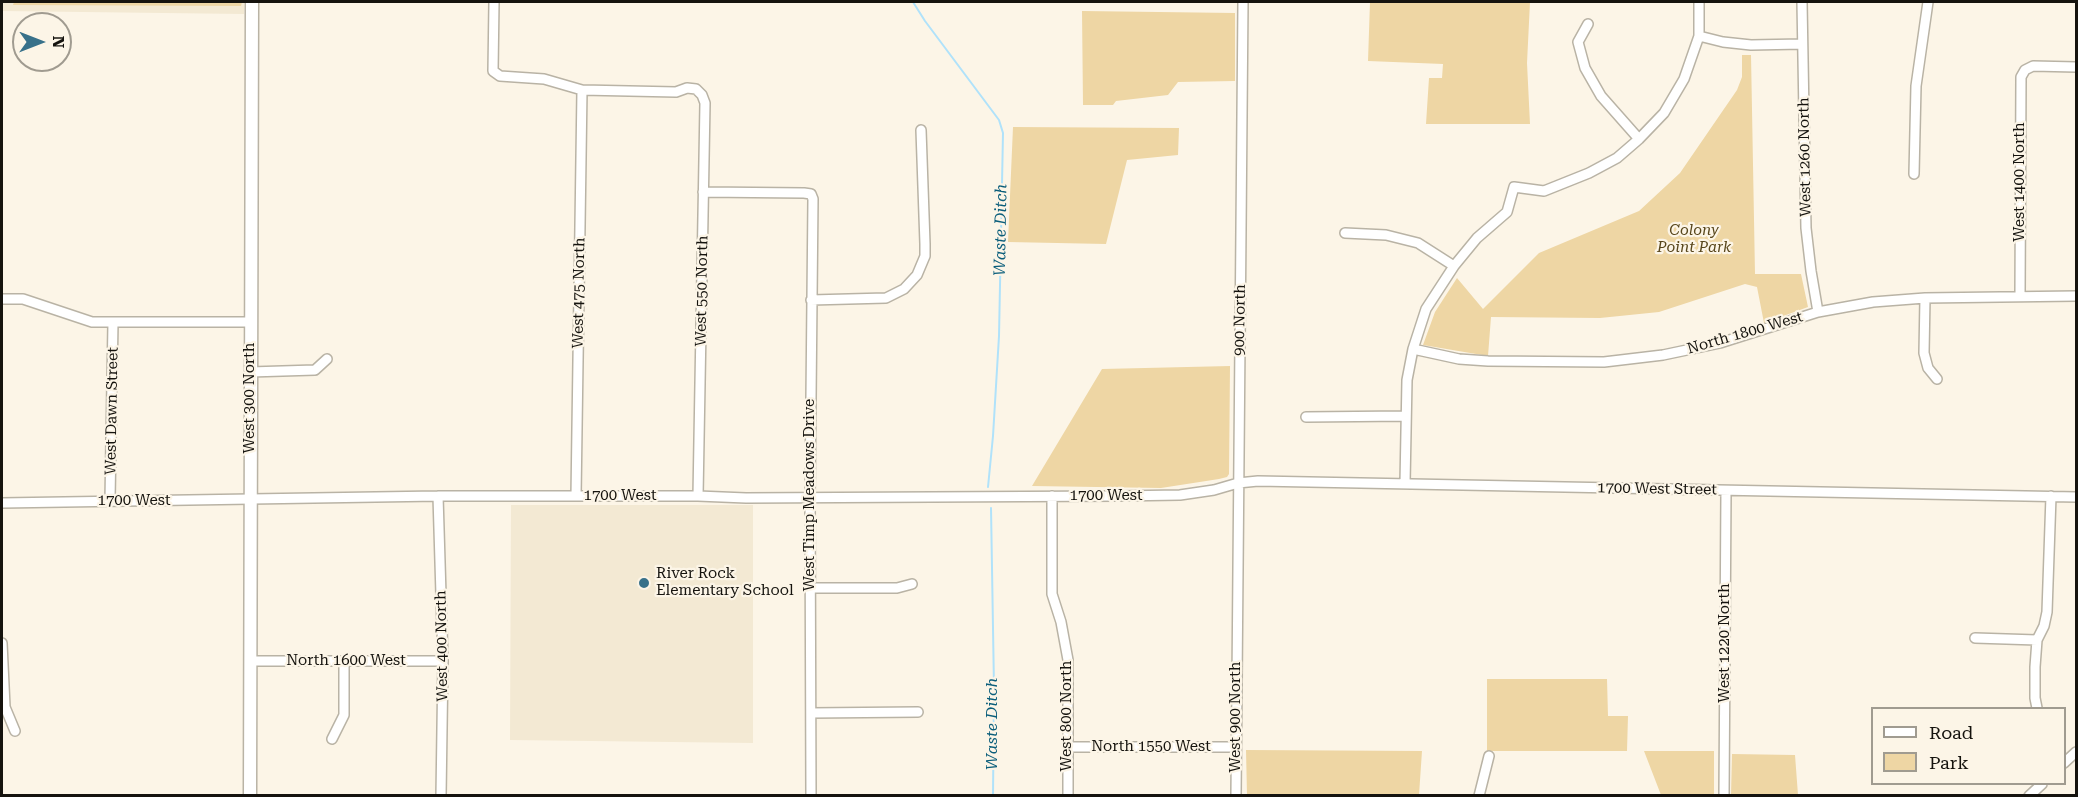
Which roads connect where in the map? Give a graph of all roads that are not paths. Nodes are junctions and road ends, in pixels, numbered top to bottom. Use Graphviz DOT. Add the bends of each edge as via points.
graph roads {
  1 [pos="252,2"];
  2 [pos="494,2"];
  3 [pos="1243,2"];
  4 [pos="1699,2"];
  5 [pos="1802,2"];
  6 [pos="1928,2"];
  7 [pos="1588,24"];
  8 [pos="1699,36"];
  9 [pos="1802,44"];
  10 [pos="2076,67"];
  11 [pos="582,90"];
  12 [pos="921,130"];
  13 [pos="1639,139"];
  14 [pos="1914,174"];
  15 [pos="703,192"];
  16 [pos="1345,233"];
  17 [pos="1454,266"];
  18 [pos="2020,296"];
  19 [pos="2076,296"];
  20 [pos="1925,298"];
  21 [pos="2,299"];
  22 [pos="811,300"];
  23 [pos="1818,312"];
  24 [pos="113,322"];
  25 [pos="250,322"];
  26 [pos="1413,349"];
  27 [pos="327,359"];
  28 [pos="250,372"];
  29 [pos="1937,379"];
  30 [pos="1406,416"];
  31 [pos="1306,417"];
  32 [pos="1238,483"];
  33 [pos="1405,483"];
  34 [pos="1726,490"];
  35 [pos="1052,495"];
  36 [pos="438,496"];
  37 [pos="576,496"];
  38 [pos="698,496"];
  39 [pos="2051,496"];
  40 [pos="2076,496"];
  41 [pos="810,498"];
  42 [pos="111,500"];
  43 [pos="250,500"];
  44 [pos="2,503"];
  45 [pos="912,584"];
  46 [pos="810,588"];
  47 [pos="1236,638"];
  48 [pos="1975,638"];
  49 [pos="2037,640"];
  50 [pos="2,643"];
  51 [pos="250,661"];
  52 [pos="344,661"];
  53 [pos="443,661"];
  54 [pos="2037,707"];
  55 [pos="918,712"];
  56 [pos="811,713"];
  57 [pos="15,731"];
  58 [pos="332,739"];
  59 [pos="1068,747"];
  60 [pos="1235,747"];
  61 [pos="1489,756"];
  62 [pos="250,795"];
  63 [pos="441,795"];
  64 [pos="811,795"];
  65 [pos="1068,795"];
  66 [pos="1236,795"];
  67 [pos="1479,795"];
  68 [pos="1724,795"];
  1 -- 25 [label="street, West 300 North"];
  2 -- 11 [label="street" via="493,71 500,76 544,79"];
  3 -- 32 [label="street, 900 North"];
  4 -- 8 [label="street"];
  5 -- 9 [label="street, West 1260 North"];
  6 -- 14 [label="street" via="1916,86"];
  7 -- 13 [label="street" via="1578,42 1585,68 1601,96"];
  8 -- 9 [label="street" via="1751,45"];
  8 -- 13 [label="street" via="1684,79 1664,113"];
  9 -- 23 [label="street, West 1260 North" via="1806,228"];
  10 -- 18 [label="street, West 1400 North" via="2033,66 2021,77"];
  11 -- 15 [label="street, West 550 North" via="696,89 705,103"];
  11 -- 37 [label="street, West 475 North"];
  12 -- 22 [label="street" via="925,250 922,266 912,282 877,300"];
  13 -- 17 [label="street" via="1617,158 1544,191 1514,187 1507,212 1477,238"];
  15 -- 22 [label="street, West Timp Meadows Drive" via="811,194"];
  15 -- 38 [label="street, West 550 North"];
  16 -- 17 [label="street" via="1386,235 1418,243"];
  17 -- 26 [label="street" via="1426,309"];
  18 -- 19 [label="street, North 1800 West"];
  18 -- 20 [label="street, North 1800 West"];
  20 -- 23 [label="street, North 1800 West"];
  20 -- 29 [label="street" via="1924,353 1928,368"];
  21 -- 24 [label="street" via="23,299 92,322"];
  22 -- 41 [label="street, West Timp Meadows Drive"];
  23 -- 26 [label="street, North 1800 West" via="1720,343 1604,363 1488,362"];
  24 -- 25 [label="street"];
  24 -- 42 [label="street, West Dawn Street"];
  25 -- 28 [label="street, West 300 North"];
  26 -- 30 [label="street"];
  27 -- 28 [label="street" via="315,370"];
  28 -- 43 [label="street, West 300 North"];
  30 -- 31 [label="street"];
  30 -- 33 [label="street"];
  32 -- 33 [label="street, 1700 West Street"];
  32 -- 35 [label="street, 1700 West" via="1180,495"];
  32 -- 47 [label="street, 900 North"];
  33 -- 34 [label="street, 1700 West Street"];
  34 -- 39 [label="street, 1700 West Street"];
  34 -- 68 [label="street, West 1220 North"];
  35 -- 41 [label="street, 1700 West"];
  35 -- 59 [label="street, West 800 North" via="1052,594 1068,660"];
  36 -- 37 [label="street, 1700 West"];
  36 -- 43 [label="street, 1700 West"];
  36 -- 53 [label="street, West 400 North"];
  37 -- 38 [label="street, 1700 West"];
  38 -- 41 [label="street, 1700 West"];
  39 -- 40 [label="street, 1700 West Street"];
  39 -- 49 [label="street" via="2047,612"];
  41 -- 46 [label="street, West Timp Meadows Drive"];
  42 -- 43 [label="street, 1700 West"];
  42 -- 44 [label="street, 1700 West"];
  43 -- 51 [label="street, West 300 North"];
  45 -- 46 [label="street" via="897,588"];
  46 -- 56 [label="street, West Timp Meadows Drive"];
  47 -- 60 [label="street, West 900 North"];
  48 -- 49 [label="street"];
  49 -- 54 [label="street"];
  50 -- 57 [label="street" via="5,707"];
  51 -- 52 [label="street, North 1600 West"];
  51 -- 62 [label="street, West 300 North"];
  52 -- 53 [label="street, North 1600 West"];
  52 -- 58 [label="street" via="344,715"];
  53 -- 63 [label="street, West 400 North"];
  55 -- 56 [label="street"];
  56 -- 64 [label="street, West Timp Meadows Drive"];
  59 -- 60 [label="street, North 1550 West"];
  59 -- 65 [label="street, West 800 North"];
  60 -- 66 [label="street, West 900 North"];
  61 -- 67 [label="street"];
}
